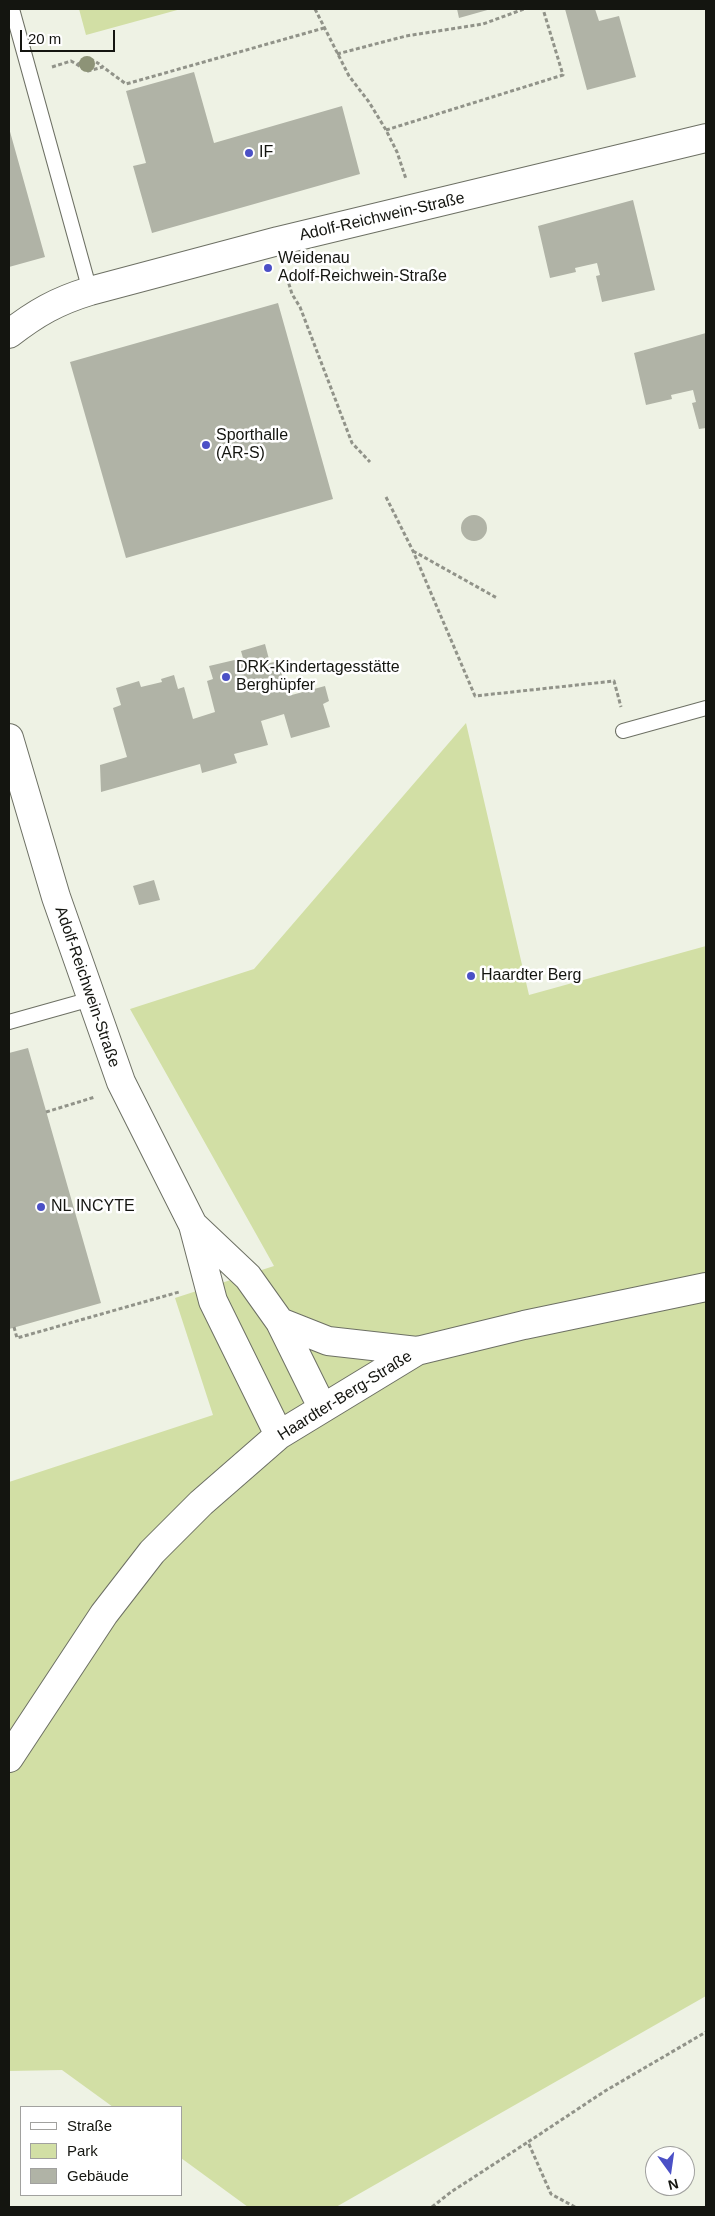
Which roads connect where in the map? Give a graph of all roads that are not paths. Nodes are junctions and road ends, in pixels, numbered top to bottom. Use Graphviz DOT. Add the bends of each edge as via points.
graph roads {
  1 [pos="12,9"];
  2 [pos="706,138"];
  3 [pos="90,291"];
  4 [pos="9,334"];
  5 [pos="706,708"];
  6 [pos="623,731"];
  7 [pos="9,738"];
  8 [pos="91,999"];
  9 [pos="9,1022"];
  10 [pos="193,1225"];
  11 [pos="706,1286"];
  12 [pos="280,1322"];
  13 [pos="417,1351"];
  14 [pos="322,1407"];
  15 [pos="279,1435"];
  16 [pos="9,1758"];
  1 -- 3 [label="lane"];
  2 -- 3 [label="street, Adolf-Reichwein-Straße" via="270,243"];
  3 -- 4 [label="street, Adolf-Reichwein-Straße" via="40,310"];
  5 -- 6 [label="lane"];
  7 -- 8 [label="street, Adolf-Reichwein-Straße" via="56,897"];
  8 -- 9 [label="lane"];
  8 -- 10 [label="street, Adolf-Reichwein-Straße" via="121,1082"];
  10 -- 12 [label="street, Adolf-Reichwein-Straße" via="248,1277"];
  10 -- 15 [label="street, Adolf-Reichwein-Straße" via="213,1301"];
  11 -- 13 [label="street, Haardter-Berg-Straße"];
  12 -- 13 [label="street" via="328,1341"];
  12 -- 14 [label="street, Adolf-Reichwein-Straße"];
  13 -- 14 [label="street, Haardter-Berg-Straße"];
  14 -- 15 [label="street, Haardter-Berg-Straße"];
  15 -- 16 [label="street, Haardter-Berg-Straße" via="201,1503 152,1552 104,1614"];
}
